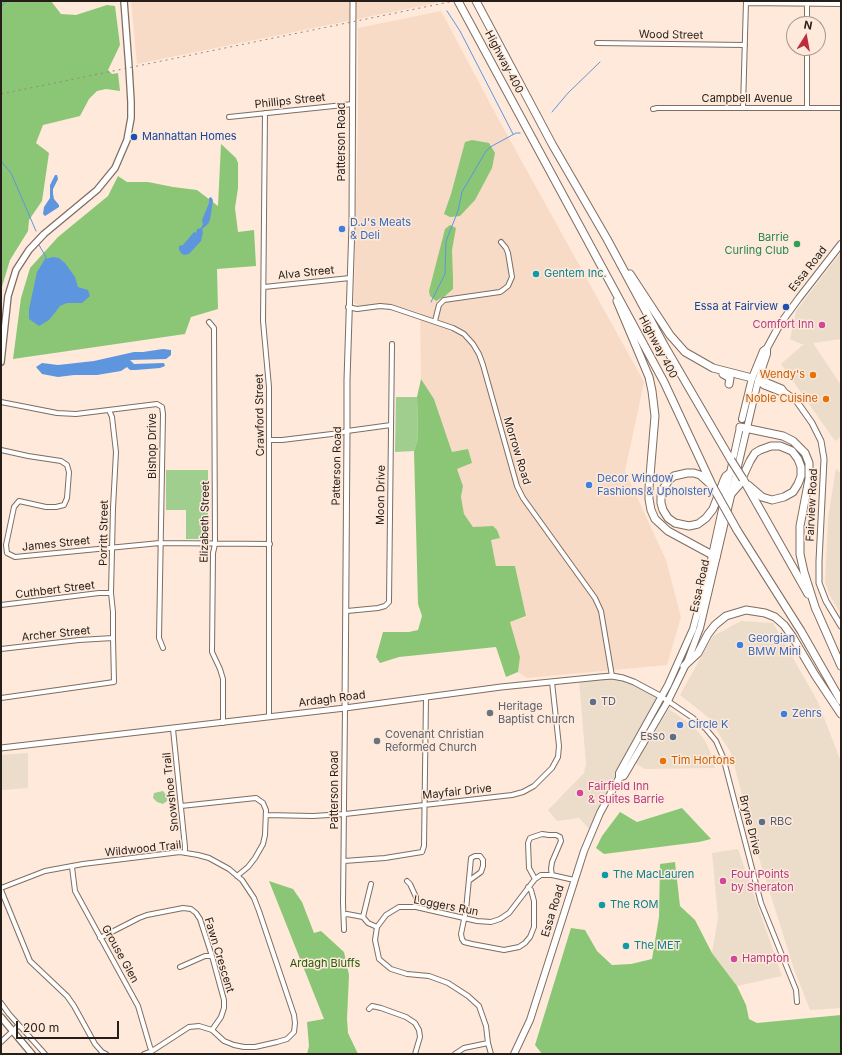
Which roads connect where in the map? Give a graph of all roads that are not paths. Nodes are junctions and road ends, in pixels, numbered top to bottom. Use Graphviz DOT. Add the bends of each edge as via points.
graph roads {
  1 [pos="124,1"];
  2 [pos="354,1"];
  3 [pos="458,1"];
  4 [pos="477,2"];
  5 [pos="746,2"];
  6 [pos="807,2"];
  7 [pos="841,4"];
  8 [pos="807,16"];
  9 [pos="596,43"];
  10 [pos="745,45"];
  11 [pos="807,56"];
  12 [pos="353,104"];
  13 [pos="743,108"];
  14 [pos="807,108"];
  15 [pos="841,108"];
  16 [pos="653,109"];
  17 [pos="265,113"];
  18 [pos="229,117"];
  19 [pos="607,239"];
  20 [pos="501,242"];
  21 [pos="841,244"];
  22 [pos="350,278"];
  23 [pos="264,286"];
  24 [pos="616,291"];
  25 [pos="348,307"];
  26 [pos="435,321"];
  27 [pos="209,322"];
  28 [pos="392,344"];
  29 [pos="1,362"];
  30 [pos="713,368"];
  31 [pos="755,380"];
  32 [pos="729,384"];
  33 [pos="1,402"];
  34 [pos="109,410"];
  35 [pos="742,419"];
  36 [pos="391,425"];
  37 [pos="744,428"];
  38 [pos="348,431"];
  39 [pos="270,440"];
  40 [pos="1,450"];
  41 [pos="730,473"];
  42 [pos="743,480"];
  43 [pos="713,487"];
  44 [pos="732,493"];
  45 [pos="160,543"];
  46 [pos="215,544"];
  47 [pos="270,544"];
  48 [pos="113,547"];
  49 [pos="714,556"];
  50 [pos="111,593"];
  51 [pos="1,605"];
  52 [pos="346,610"];
  53 [pos="816,610"];
  54 [pos="841,626"];
  55 [pos="113,638"];
  56 [pos="163,648"];
  57 [pos="1,649"];
  58 [pos="684,666"];
  59 [pos="841,666"];
  60 [pos="612,676"];
  61 [pos="552,682"];
  62 [pos="426,697"];
  63 [pos="662,697"];
  64 [pos="1,698"];
  65 [pos="668,701"];
  66 [pos="841,701"];
  67 [pos="345,708"];
  68 [pos="841,714"];
  69 [pos="269,717"];
  70 [pos="223,722"];
  71 [pos="173,728"];
  72 [pos="1,748"];
  73 [pos="619,778"];
  74 [pos="424,805"];
  75 [pos="181,806"];
  76 [pos="345,814"];
  77 [pos="266,815"];
  78 [pos="185,853"];
  79 [pos="344,861"];
  80 [pos="72,867"];
  81 [pos="552,875"];
  82 [pos="237,876"];
  83 [pos="535,879"];
  84 [pos="470,880"];
  85 [pos="574,880"];
  86 [pos="407,881"];
  87 [pos="372,884"];
  88 [pos="528,887"];
  89 [pos="1,889"];
  90 [pos="416,907"];
  91 [pos="344,915"];
  92 [pos="363,917"];
  93 [pos="464,919"];
  94 [pos="377,927"];
  95 [pos="344,930"];
  96 [pos="100,938"];
  97 [pos="212,956"];
  98 [pos="180,967"];
  99 [pos="797,1002"];
  100 [pos="1,1003"];
  101 [pos="368,1009"];
  102 [pos="1,1017"];
  103 [pos="19,1025"];
  104 [pos="212,1030"];
  105 [pos="12,1032"];
  106 [pos="1,1042"];
  107 [pos="488,1044"];
  108 [pos="152,1051"];
  109 [pos="32,1054"];
  110 [pos="45,1054"];
  111 [pos="106,1054"];
  112 [pos="144,1054"];
  113 [pos="415,1054"];
  114 [pos="455,1054"];
  115 [pos="491,1054"];
  116 [pos="514,1054"];
  1 -- 29 [label="main road" via="131,102 127,140 115,168 98,190 44,234 29,250 16,270 8,296"];
  2 -- 12 [label="street, Patterson Road"];
  3 -- 24 [label="highway, Highway 400"];
  4 -- 19 [label="highway, Highway 400" via="552,144"];
  5 -- 6 [label="street"];
  5 -- 10 [label="street"];
  6 -- 7 [label="street"];
  6 -- 8 [label="street"];
  9 -- 10 [label="street, Wood Street"];
  10 -- 13 [label="street"];
  11 -- 14 [label="street"];
  12 -- 17 [label="street, Phillips Street"];
  12 -- 22 [label="street, Patterson Road"];
  13 -- 14 [label="street, Campbell Avenue"];
  13 -- 16 [label="street, Campbell Avenue"];
  14 -- 15 [label="street, Campbell Avenue"];
  17 -- 18 [label="street, Phillips Street"];
  17 -- 23 [label="street, Crawford Street"];
  19 -- 30 [label="highway" via="670,335 685,352"];
  19 -- 42 [label="highway, Highway 400, bridge" via="664,345"];
  20 -- 26 [label="street" via="508,253 512,277 508,286 500,292 444,300 439,305"];
  21 -- 31 [label="main road, Essa Road" via="780,324 763,351"];
  22 -- 23 [label="street, Alva Street"];
  22 -- 25 [label="street, Patterson Road"];
  23 -- 39 [label="street, Crawford Street" via="263,321 269,387"];
  24 -- 43 [label="highway, Highway 400" via="664,382"];
  24 -- 49 [label="highway" via="617,304 649,377 652,391 655,416 649,488 651,510 655,519 668,532"];
  25 -- 26 [label="street, Morrow Road" via="391,307"];
  25 -- 38 [label="street, Patterson Road"];
  26 -- 60 [label="street, Morrow Road" via="464,334 479,354 523,498 595,598 601,611"];
  27 -- 46 [label="street, Elizabeth Street" via="214,328"];
  28 -- 36 [label="street, Moon Drive"];
  30 -- 31 [label="highway"];
  30 -- 32 [label="highway" via="730,378"];
  31 -- 35 [label="main road, Essa Road"];
  31 -- 37 [label="main road, Essa Road"];
  31 -- 54 [label="street, Fairview Road" via="764,386 785,392 795,399 817,431 824,450 819,583"];
  33 -- 34 [label="street, Bishop Drive" via="57,413 76,414"];
  34 -- 45 [label="street, Bishop Drive" via="157,404 162,406"];
  34 -- 48 [label="street, Porritt Street" via="116,452"];
  35 -- 37 [label="main road, Essa Road"];
  36 -- 38 [label="street"];
  36 -- 52 [label="street, Moon Drive" via="389,602 378,608"];
  37 -- 41 [label="main road, Essa Road"];
  37 -- 44 [label="main road, Essa Road"];
  37 -- 53 [label="highway" via="783,436 793,441 805,453 809,464 809,479 800,526 800,554"];
  38 -- 39 [label="street"];
  38 -- 52 [label="street, Patterson Road"];
  39 -- 47 [label="street, Crawford Street"];
  40 -- 48 [label="street, James Street" via="61,461 67,465 69,472 64,505 46,507 19,501 14,507 6,545 7,553 15,557"];
  41 -- 43 [label="highway" via="724,480 713,509 698,524 689,526 675,523 663,510 661,492 674,476 687,472 694,473"];
  41 -- 49 [label="main road, Essa Road"];
  42 -- 44 [label="highway" via="762,497 779,499 793,492 801,476 801,467 792,451 780,446 765,447 750,461 739,485"];
  42 -- 53 [label="highway, Highway 400"];
  43 -- 66 [label="highway, Highway 400, bridge"];
  44 -- 49 [label="main road, Essa Road"];
  45 -- 46 [label="street, James Street"];
  45 -- 48 [label="street, James Street"];
  45 -- 56 [label="street, Bishop Drive" via="159,638"];
  46 -- 47 [label="street, James Street"];
  46 -- 70 [label="street, Elizabeth Street" via="212,652 223,680"];
  47 -- 69 [label="street, Crawford Street"];
  48 -- 50 [label="street, Porritt Street"];
  49 -- 58 [label="main road, Essa Road" via="700,628"];
  49 -- 63 [label="main road, Essa Road" via="693,629"];
  50 -- 51 [label="street, Cuthbert Street"];
  50 -- 55 [label="street, Porritt Street" via="114,612"];
  52 -- 67 [label="street, Patterson Road"];
  53 -- 59 [label="highway, Highway 400"];
  55 -- 57 [label="street, Archer Street"];
  55 -- 64 [label="street, Porritt Street" via="114,682"];
  58 -- 65 [label="main road, Essa Road"];
  58 -- 68 [label="highway" via="698,653 715,625 726,616 746,610 765,613 784,625"];
  60 -- 61 [label="street, Ardagh Road"];
  60 -- 63 [label="street, Ardagh Road" via="634,682"];
  61 -- 62 [label="street, Ardagh Road"];
  61 -- 74 [label="street, Mayfair Drive" via="558,757 552,768 534,786 512,795"];
  62 -- 67 [label="street, Ardagh Road"];
  62 -- 74 [label="street"];
  63 -- 65 [label="street, Bryne Drive"];
  63 -- 73 [label="main road, Essa Road" via="619,773"];
  65 -- 73 [label="main road, Essa Road" via="624,776"];
  65 -- 99 [label="street, Bryne Drive" via="706,729 716,741 723,757 761,903 796,990"];
  67 -- 69 [label="street, Ardagh Road"];
  67 -- 76 [label="street, Patterson Road"];
  69 -- 70 [label="street, Ardagh Road"];
  70 -- 71 [label="street, Ardagh Road"];
  71 -- 72 [label="street, Ardagh Road"];
  71 -- 75 [label="street, Snowshoe Trail"];
  73 -- 85 [label="main road, Essa Road" via="600,813"];
  74 -- 76 [label="street, Mayfair Drive"];
  74 -- 79 [label="street" via="422,852"];
  75 -- 77 [label="street" via="256,798 263,802"];
  75 -- 78 [label="street, Snowshoe Trail"];
  76 -- 77 [label="street, Mayfair Drive"];
  76 -- 79 [label="street, Patterson Road"];
  77 -- 82 [label="street" via="263,844 248,867"];
  78 -- 80 [label="street, Wildwood Trail"];
  78 -- 82 [label="street, Wildwood Trail" via="209,858"];
  79 -- 91 [label="street, Patterson Road"];
  80 -- 89 [label="street, Wildwood Trail" via="45,871"];
  80 -- 96 [label="street, Grouse Glen" via="75,891"];
  81 -- 83 [label="street" via="541,875"];
  81 -- 83 [label="street" via="552,862 561,841 556,835 542,834 530,838 528,844 529,868"];
  81 -- 85 [label="street"];
  82 -- 104 [label="street, Wildwood Trail" via="254,898 260,911 295,1024 294,1032 287,1039 244,1048 224,1041"];
  83 -- 88 [label="street, Loggers Run"];
  84 -- 84 [label="street" via="481,872 483,860 480,856 471,858"];
  84 -- 93 [label="street"];
  85 -- 116 [label="main road, Essa Road" via="530,1020"];
  86 -- 90 [label="street" via="416,897"];
  87 -- 92 [label="street"];
  88 -- 93 [label="street, Loggers Run" via="508,913 500,919 486,922"];
  88 -- 93 [label="street" via="534,901 534,927 530,937 519,947 504,950 464,942 461,934"];
  89 -- 111 [label="street, Wildwood Trail" via="30,961 67,996 95,1044"];
  90 -- 93 [label="street, Loggers Run"];
  90 -- 94 [label="street, Loggers Run" via="398,907 386,915"];
  91 -- 92 [label="street"];
  91 -- 95 [label="street, Patterson Road"];
  92 -- 94 [label="street"];
  94 -- 107 [label="street" via="375,940 379,959 399,973 430,976 448,983 468,996 479,1006 486,1026"];
  96 -- 97 [label="street, Fawn Crescent" via="147,915 183,908 191,909 200,919"];
  96 -- 108 [label="street, Grouse Glen" via="138,1006"];
  97 -- 98 [label="street" via="205,956"];
  97 -- 104 [label="street, Fawn Crescent" via="224,1008"];
  100 -- 103 [label="street"];
  101 -- 113 [label="street" via="372,1006 381,1008 415,1023 420,1037"];
  102 -- 105 [label="main road"];
  103 -- 105 [label="street"];
  103 -- 110 [label="street"];
  104 -- 108 [label="street, Wildwood Trail" via="199,1026 189,1027"];
  105 -- 106 [label="street"];
  105 -- 109 [label="main road"];
  107 -- 114 [label="street" via="464,1048"];
  107 -- 115 [label="street"];
  108 -- 112 [label="street, Wildwood Trail"];
}
